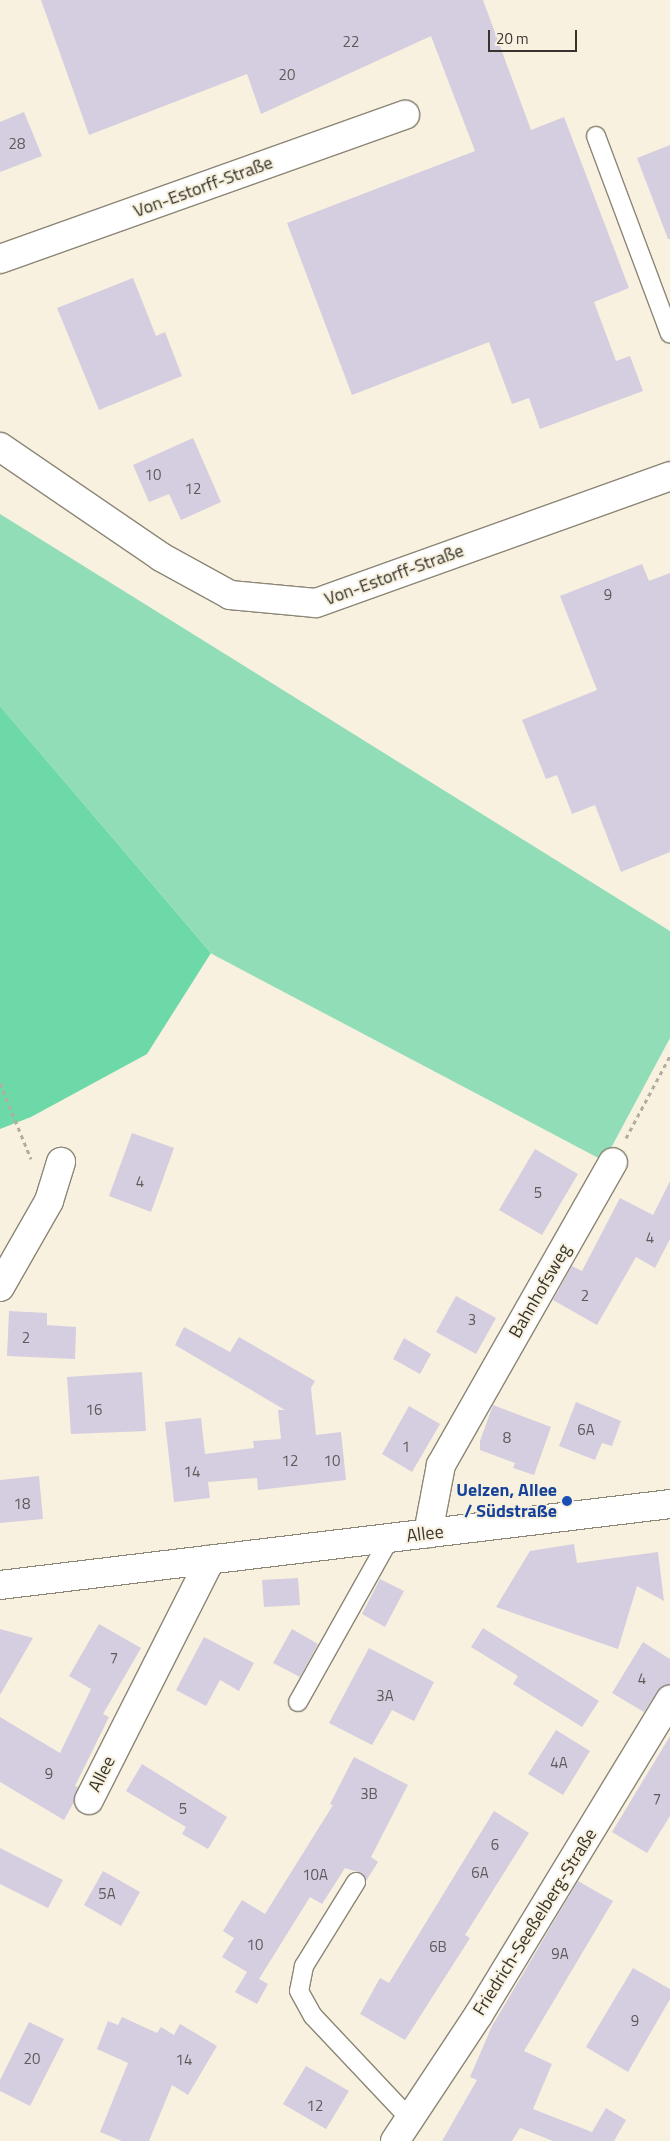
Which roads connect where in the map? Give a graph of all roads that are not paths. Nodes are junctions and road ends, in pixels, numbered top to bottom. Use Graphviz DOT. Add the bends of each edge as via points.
graph roads {
  1 [pos="405,115"];
  2 [pos="596,136"];
  3 [pos="0,259"];
  4 [pos="670,334"];
  5 [pos="0,447"];
  6 [pos="670,476"];
  7 [pos="61,1162"];
  8 [pos="613,1162"];
  9 [pos="0,1287"];
  10 [pos="670,1504"];
  11 [pos="428,1533"];
  12 [pos="390,1538"];
  13 [pos="210,1560"];
  14 [pos="0,1586"];
  15 [pos="670,1700"];
  16 [pos="298,1702"];
  17 [pos="89,1800"];
  18 [pos="356,1882"];
  19 [pos="403,2130"];
  1 -- 3 [label="street, Von-Estorff-Straße"];
  2 -- 4 [label="lane"];
  5 -- 6 [label="street, Von-Estorff-Straße" via="161,557 230,595 316,603"];
  7 -- 9 [label="street" via="49,1201"];
  8 -- 11 [label="street, Bahnhofsweg" via="441,1465"];
  10 -- 11 [label="street, Allee"];
  11 -- 12 [label="street, Allee"];
  12 -- 13 [label="street, Allee"];
  12 -- 16 [label="lane"];
  13 -- 14 [label="street, Allee"];
  13 -- 17 [label="street, Allee"];
  15 -- 19 [label="street, Friedrich-Seeßelberg-Straße" via="479,2014"];
  18 -- 19 [label="lane" via="304,1966 299,1991 313,2016"];
}
